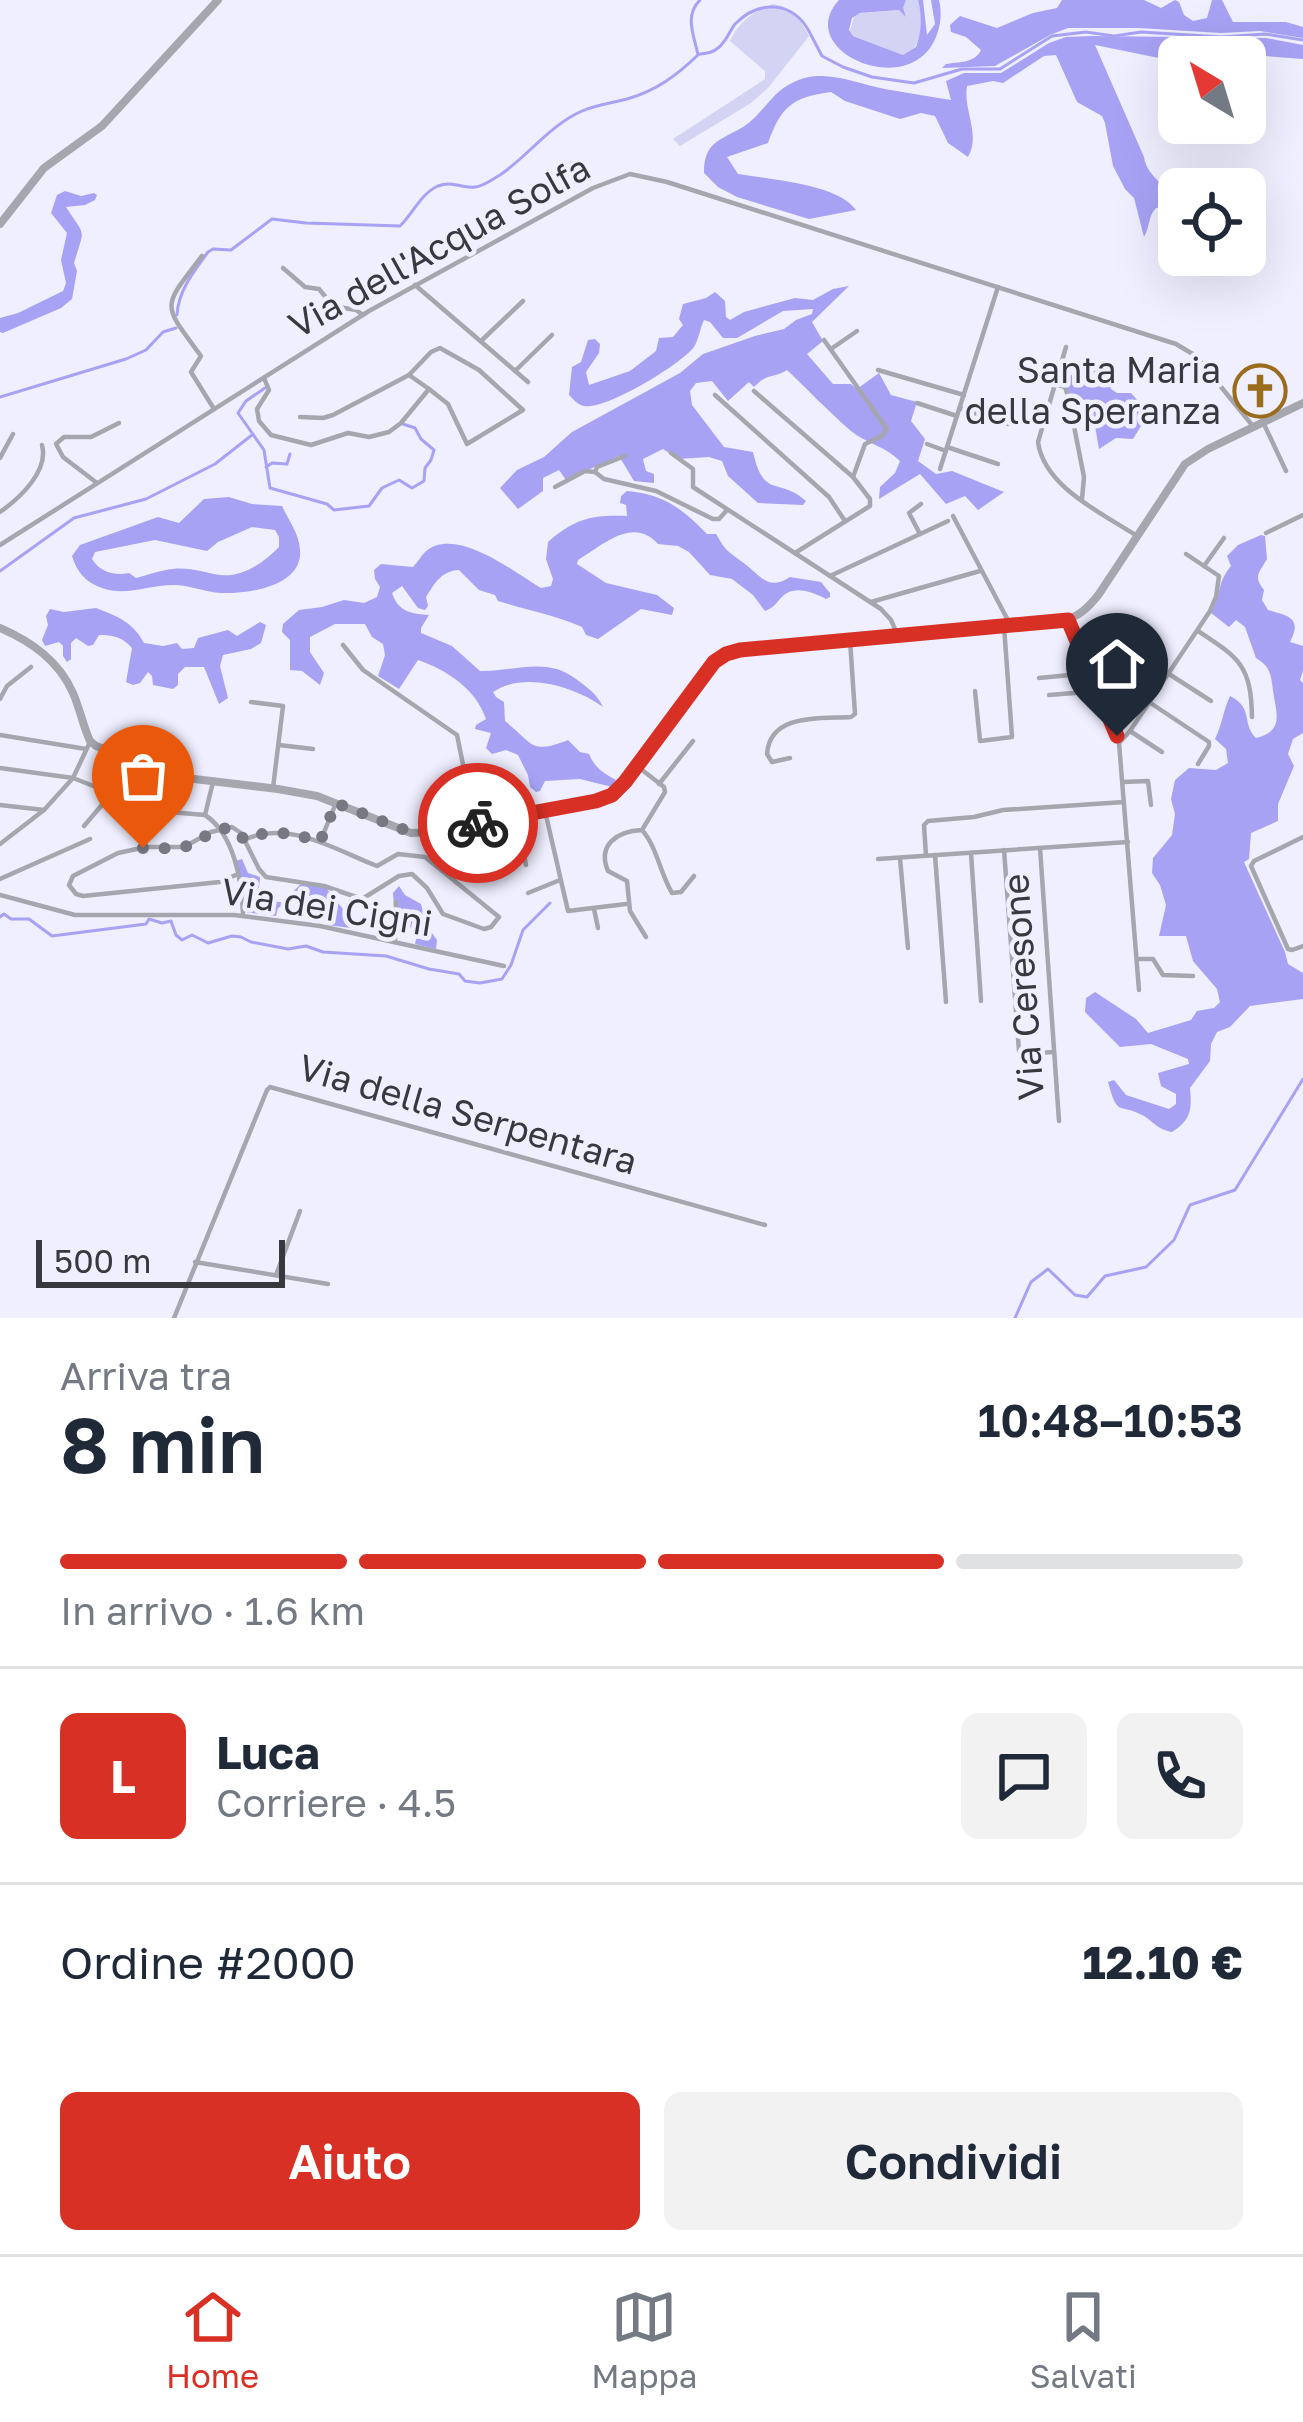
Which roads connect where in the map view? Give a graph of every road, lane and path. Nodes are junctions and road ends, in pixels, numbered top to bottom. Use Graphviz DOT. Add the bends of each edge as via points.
graph roads {
  1 [pos="218,0"];
  2 [pos="0,224"];
  3 [pos="202,256"];
  4 [pos="283,268"];
  5 [pos="415,285"];
  6 [pos="998,287"];
  7 [pos="523,301"];
  8 [pos="362,315"];
  9 [pos="857,331"];
  10 [pos="551,335"];
  11 [pos="824,340"];
  12 [pos="481,341"];
  13 [pos="1066,347"];
  14 [pos="831,350"];
  15 [pos="878,370"];
  16 [pos="515,371"];
  17 [pos="409,376"];
  18 [pos="264,378"];
  19 [pos="528,382"];
  20 [pos="1055,384"];
  21 [pos="429,389"];
  22 [pos="754,392"];
  23 [pos="715,395"];
  24 [pos="964,395"];
  25 [pos="1303,403"];
  26 [pos="917,404"];
  27 [pos="214,409"];
  28 [pos="958,412"];
  29 [pos="300,416"];
  30 [pos="119,423"];
  31 [pos="1008,424"];
  32 [pos="1259,425"];
  33 [pos="13,434"];
  34 [pos="927,444"];
  35 [pos="42,445"];
  36 [pos="946,449"];
  37 [pos="671,453"];
  38 [pos="625,456"];
  39 [pos="0,458"];
  40 [pos="998,464"];
  41 [pos="940,469"];
  42 [pos="1286,471"];
  43 [pos="595,472"];
  44 [pos="853,477"];
  45 [pos="97,483"];
  46 [pos="555,487"];
  47 [pos="1082,499"];
  48 [pos="921,504"];
  49 [pos="727,510"];
  50 [pos="0,512"];
  51 [pos="1303,515"];
  52 [pos="845,521"];
  53 [pos="1266,533"];
  54 [pos="920,534"];
  55 [pos="1137,536"];
  56 [pos="1224,538"];
  57 [pos="0,545"];
  58 [pos="795,553"];
  59 [pos="1186,554"];
  60 [pos="1204,566"];
  61 [pos="980,571"];
  62 [pos="830,576"];
  63 [pos="871,602"];
  64 [pos="1068,620"];
  65 [pos="1007,626"];
  66 [pos="0,628"];
  67 [pos="1198,631"];
  68 [pos="898,636"];
  69 [pos="850,640"];
  70 [pos="343,645"];
  71 [pos="1135,645"];
  72 [pos="31,667"];
  73 [pos="1091,673"];
  74 [pos="1169,674"];
  75 [pos="1039,678"];
  76 [pos="1160,687"];
  77 [pos="975,691"];
  78 [pos="1099,691"];
  79 [pos="1049,695"];
  80 [pos="0,698"];
  81 [pos="1210,700"];
  82 [pos="1149,702"];
  83 [pos="251,703"];
  84 [pos="1252,716"];
  85 [pos="1130,731"];
  86 [pos="0,735"];
  87 [pos="693,741"];
  88 [pos="1119,743"];
  89 [pos="88,745"];
  90 [pos="278,745"];
  91 [pos="313,749"];
  92 [pos="1162,752"];
  93 [pos="790,758"];
  94 [pos="1198,764"];
  95 [pos="637,766"];
  96 [pos="0,768"];
  97 [pos="73,778"];
  98 [pos="213,782"];
  99 [pos="1123,782"];
  100 [pos="659,784"];
  101 [pos="273,788"];
  102 [pos="112,794"];
  103 [pos="1125,802"];
  104 [pos="336,803"];
  105 [pos="0,805"];
  106 [pos="1151,806"];
  107 [pos="44,810"];
  108 [pos="545,811"];
  109 [pos="205,815"];
  110 [pos="517,816"];
  111 [pos="490,821"];
  112 [pos="475,824"];
  113 [pos="84,826"];
  114 [pos="222,829"];
  115 [pos="642,830"];
  116 [pos="1303,837"];
  117 [pos="90,839"];
  118 [pos="244,840"];
  119 [pos="320,842"];
  120 [pos="1128,842"];
  121 [pos="0,844"];
  122 [pos="1040,848"];
  123 [pos="1004,850"];
  124 [pos="971,853"];
  125 [pos="930,856"];
  126 [pos="496,858"];
  127 [pos="900,858"];
  128 [pos="878,859"];
  129 [pos="526,865"];
  130 [pos="238,874"];
  131 [pos="694,876"];
  132 [pos="0,879"];
  133 [pos="560,880"];
  134 [pos="528,892"];
  135 [pos="0,895"];
  136 [pos="396,902"];
  137 [pos="628,904"];
  138 [pos="594,909"];
  139 [pos="243,916"];
  140 [pos="407,928"];
  141 [pos="598,928"];
  142 [pos="396,929"];
  143 [pos="646,937"];
  144 [pos="395,940"];
  145 [pos="1303,946"];
  146 [pos="908,948"];
  147 [pos="1138,959"];
  148 [pos="504,966"];
  149 [pos="1193,976"];
  150 [pos="1139,990"];
  151 [pos="981,1001"];
  152 [pos="946,1002"];
  153 [pos="1054,1052"];
  154 [pos="1059,1121"];
  155 [pos="300,1211"];
  156 [pos="765,1225"];
  157 [pos="195,1262"];
  158 [pos="276,1275"];
  159 [pos="328,1284"];
  160 [pos="174,1318"];
  1 -- 2 [label="street" via="105,124 43,170"];
  3 -- 27 [label="street" via="170,310 202,357 191,372"];
  4 -- 8 [label="street" via="332,306"];
  5 -- 6 [label="street, Via dell'Acqua Solfa" via="632,174"];
  5 -- 8 [label="street, Via dell'Acqua Solfa"];
  5 -- 12 [label="street"];
  6 -- 24 [label="street"];
  6 -- 32 [label="street, Via dell'Acqua Solfa" via="1184,348"];
  7 -- 12 [label="street"];
  8 -- 18 [label="street, Via dell'Acqua Solfa"];
  9 -- 14 [label="street"];
  10 -- 16 [label="street"];
  11 -- 14 [label="street"];
  12 -- 16 [label="street"];
  13 -- 20 [label="street"];
  14 -- 44 [label="street" via="887,428 865,444"];
  15 -- 24 [label="street"];
  16 -- 19 [label="street"];
  17 -- 21 [label="street"];
  17 -- 21 [label="street" via="444,349 523,411 468,445 448,404"];
  17 -- 29 [label="street" via="331,417"];
  18 -- 21 [label="street" via="269,390 259,421 274,436 306,445 390,431"];
  18 -- 27 [label="street, Via dell'Acqua Solfa"];
  20 -- 47 [label="street" via="1068,394"];
  20 -- 47 [label="street" via="1038,448 1060,484"];
  22 -- 44 [label="street"];
  23 -- 52 [label="street" via="827,495"];
  24 -- 28 [label="street"];
  25 -- 32 [label="street"];
  26 -- 28 [label="street"];
  27 -- 45 [label="street, Via dell'Acqua Solfa"];
  28 -- 31 [label="street"];
  28 -- 36 [label="street"];
  30 -- 45 [label="street" via="56,443"];
  32 -- 42 [label="street, Via dell'Acqua Solfa"];
  32 -- 55 [label="street" via="1185,464"];
  33 -- 39 [label="street"];
  34 -- 36 [label="street"];
  35 -- 50 [label="street" via="35,476"];
  36 -- 40 [label="street"];
  36 -- 41 [label="street"];
  37 -- 49 [label="street" via="692,469 692,486"];
  38 -- 43 [label="street"];
  43 -- 46 [label="street"];
  43 -- 49 [label="street" via="714,520"];
  44 -- 52 [label="street" via="871,503"];
  45 -- 57 [label="street, Via dell'Acqua Solfa"];
  47 -- 55 [label="street"];
  48 -- 54 [label="street" via="909,512"];
  49 -- 58 [label="street"];
  51 -- 53 [label="street"];
  52 -- 58 [label="street"];
  54 -- 62 [label="street"];
  54 -- 65 [label="street" via="950,518"];
  55 -- 64 [label="street" via="1098,597"];
  56 -- 60 [label="street"];
  58 -- 62 [label="street"];
  59 -- 60 [label="street"];
  60 -- 67 [label="street" via="1220,580"];
  61 -- 63 [label="street"];
  62 -- 63 [label="street"];
  63 -- 68 [label="street"];
  64 -- 65 [label="street"];
  64 -- 73 [label="street"];
  65 -- 68 [label="street"];
  65 -- 77 [label="street" via="1012,737 980,741"];
  66 -- 89 [label="street" via="35,645 64,676"];
  67 -- 74 [label="street"];
  67 -- 84 [label="street" via="1247,674"];
  68 -- 69 [label="street"];
  69 -- 93 [label="street" via="855,714 780,727 768,756"];
  69 -- 95 [label="street" via="722,656"];
  70 -- 112 [label="street" via="363,670 457,735"];
  71 -- 76 [label="street" via="1133,659"];
  72 -- 80 [label="street"];
  73 -- 75 [label="street"];
  73 -- 78 [label="street"];
  74 -- 76 [label="street"];
  74 -- 81 [label="street"];
  76 -- 82 [label="street"];
  78 -- 79 [label="street"];
  78 -- 88 [label="street"];
  82 -- 85 [label="street"];
  82 -- 94 [label="street" via="1209,742"];
  83 -- 90 [label="street" via="283,706"];
  85 -- 88 [label="street"];
  85 -- 92 [label="street"];
  86 -- 89 [label="street"];
  87 -- 100 [label="street"];
  88 -- 99 [label="street"];
  89 -- 97 [label="street"];
  89 -- 98 [label="street"];
  90 -- 91 [label="street"];
  90 -- 101 [label="street"];
  95 -- 100 [label="street"];
  95 -- 108 [label="street" via="608,797"];
  96 -- 97 [label="street"];
  97 -- 102 [label="street"];
  97 -- 107 [label="street"];
  98 -- 101 [label="street"];
  98 -- 109 [label="street"];
  99 -- 103 [label="street"];
  99 -- 106 [label="street" via="1148,781"];
  100 -- 115 [label="street" via="665,792"];
  101 -- 104 [label="street"];
  102 -- 109 [label="street" via="155,811"];
  102 -- 113 [label="street"];
  103 -- 120 [label="street"];
  103 -- 125 [label="street" via="927,821"];
  104 -- 112 [label="street" via="410,832"];
  104 -- 119 [label="street"];
  105 -- 107 [label="street"];
  107 -- 121 [label="street"];
  108 -- 110 [label="street"];
  108 -- 133 [label="street"];
  109 -- 114 [label="street"];
  110 -- 111 [label="street"];
  110 -- 129 [label="street"];
  111 -- 112 [label="street"];
  111 -- 126 [label="street"];
  114 -- 118 [label="street" via="234,828"];
  114 -- 130 [label="street"];
  114 -- 130 [label="street" via="186,847 120,853 73,876 69,886 83,896"];
  115 -- 131 [label="street" via="672,893"];
  115 -- 137 [label="street" via="622,833 604,853 608,871 627,881"];
  116 -- 145 [label="street" via="1251,866 1287,948"];
  117 -- 132 [label="street"];
  118 -- 119 [label="street" via="269,832"];
  118 -- 119 [label="street" via="271,879 363,899 412,874 445,915 483,928 498,918 426,857 400,854 376,866"];
  120 -- 122 [label="street"];
  120 -- 147 [label="street"];
  122 -- 123 [label="street"];
  122 -- 153 [label="street, Via Ceresone"];
  123 -- 124 [label="street"];
  123 -- 153 [label="street" via="1019,1051"];
  124 -- 125 [label="street"];
  124 -- 151 [label="street"];
  125 -- 127 [label="street"];
  125 -- 152 [label="street"];
  127 -- 128 [label="street"];
  127 -- 146 [label="street"];
  130 -- 139 [label="street"];
  133 -- 134 [label="street"];
  133 -- 138 [label="street" via="568,911"];
  135 -- 139 [label="street, Via dei Cigni" via="77,915"];
  136 -- 142 [label="street"];
  137 -- 138 [label="street"];
  137 -- 143 [label="street"];
  138 -- 141 [label="street"];
  139 -- 144 [label="street, Via dei Cigni"];
  140 -- 142 [label="street"];
  142 -- 144 [label="street"];
  144 -- 148 [label="street, Via dei Cigni"];
  147 -- 149 [label="street" via="1152,959 1162,974"];
  147 -- 150 [label="street"];
  153 -- 154 [label="street, Via Ceresone"];
  155 -- 158 [label="street"];
  156 -- 157 [label="street, Via della Serpentara" via="269,1088"];
  157 -- 158 [label="street"];
  157 -- 160 [label="street"];
  158 -- 159 [label="street"];
}
